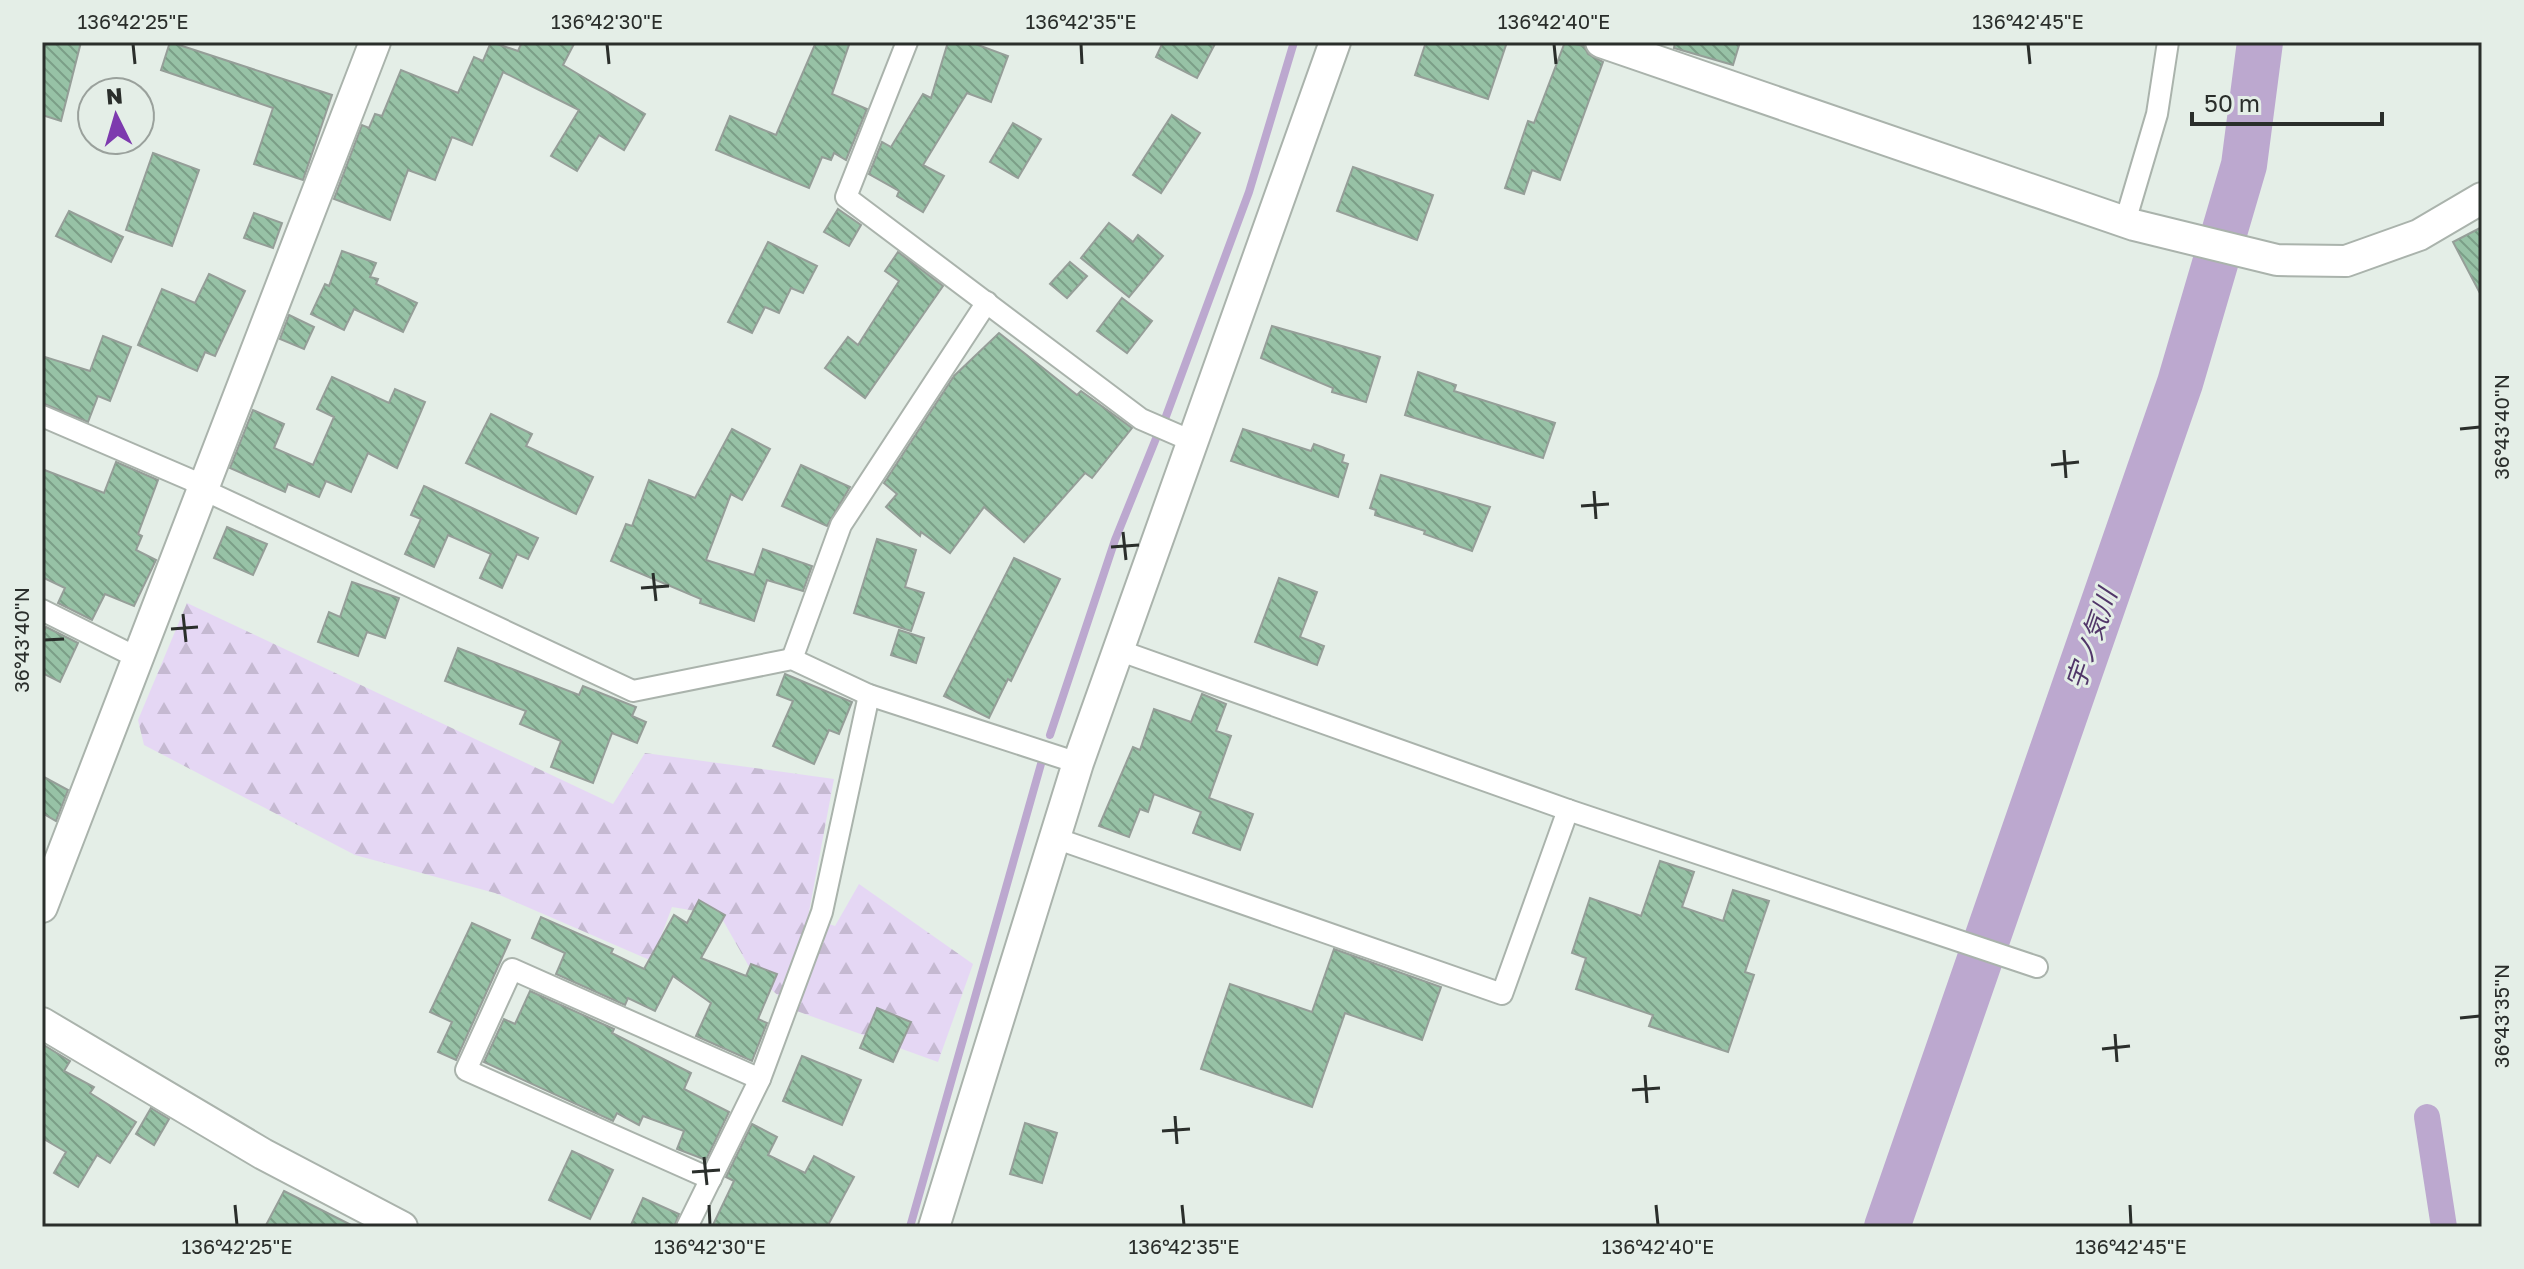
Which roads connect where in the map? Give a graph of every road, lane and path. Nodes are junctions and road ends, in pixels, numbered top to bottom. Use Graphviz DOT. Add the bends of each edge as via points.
graph roads {
  1 [pos="375,42"];
  2 [pos="907,42"];
  3 [pos="1335,42"];
  4 [pos="1601,42"];
  5 [pos="2168,42"];
  6 [pos="2482,198"];
  7 [pos="2129,223"];
  8 [pos="987,302"];
  9 [pos="42,416"];
  10 [pos="1194,442"];
  11 [pos="204,490"];
  12 [pos="42,610"];
  13 [pos="1118,650"];
  14 [pos="138,658"];
  15 [pos="792,659"];
  16 [pos="869,695"];
  17 [pos="1078,763"];
  18 [pos="1568,810"];
  19 [pos="1055,838"];
  20 [pos="42,907"];
  21 [pos="2037,967"];
  22 [pos="42,1023"];
  23 [pos="760,1079"];
  24 [pos="711,1179"];
  25 [pos="402,1227"];
  26 [pos="687,1227"];
  27 [pos="934,1227"];
  1 -- 11 [label="street"];
  2 -- 8 [label="street" via="846,197"];
  3 -- 10 [label="street"];
  4 -- 7 [label="street"];
  5 -- 7 [label="street" via="2157,114"];
  6 -- 7 [label="street" via="2419,235 2346,261 2277,260"];
  8 -- 10 [label="street" via="1141,419"];
  8 -- 15 [label="street" via="841,525"];
  9 -- 11 [label="street"];
  10 -- 13 [label="street"];
  11 -- 14 [label="street"];
  11 -- 15 [label="street" via="633,691"];
  12 -- 14 [label="street"];
  13 -- 17 [label="street"];
  13 -- 18 [label="street"];
  14 -- 20 [label="street"];
  15 -- 16 [label="street"];
  16 -- 17 [label="street"];
  16 -- 23 [label="street" via="822,912"];
  17 -- 19 [label="street"];
  18 -- 19 [label="street" via="1502,994"];
  18 -- 21 [label="street"];
  19 -- 27 [label="street"];
  22 -- 25 [label="street" via="263,1154"];
  23 -- 24 [label="street"];
  23 -- 24 [label="street" via="512,969 466,1070"];
  24 -- 26 [label="street"];
}
